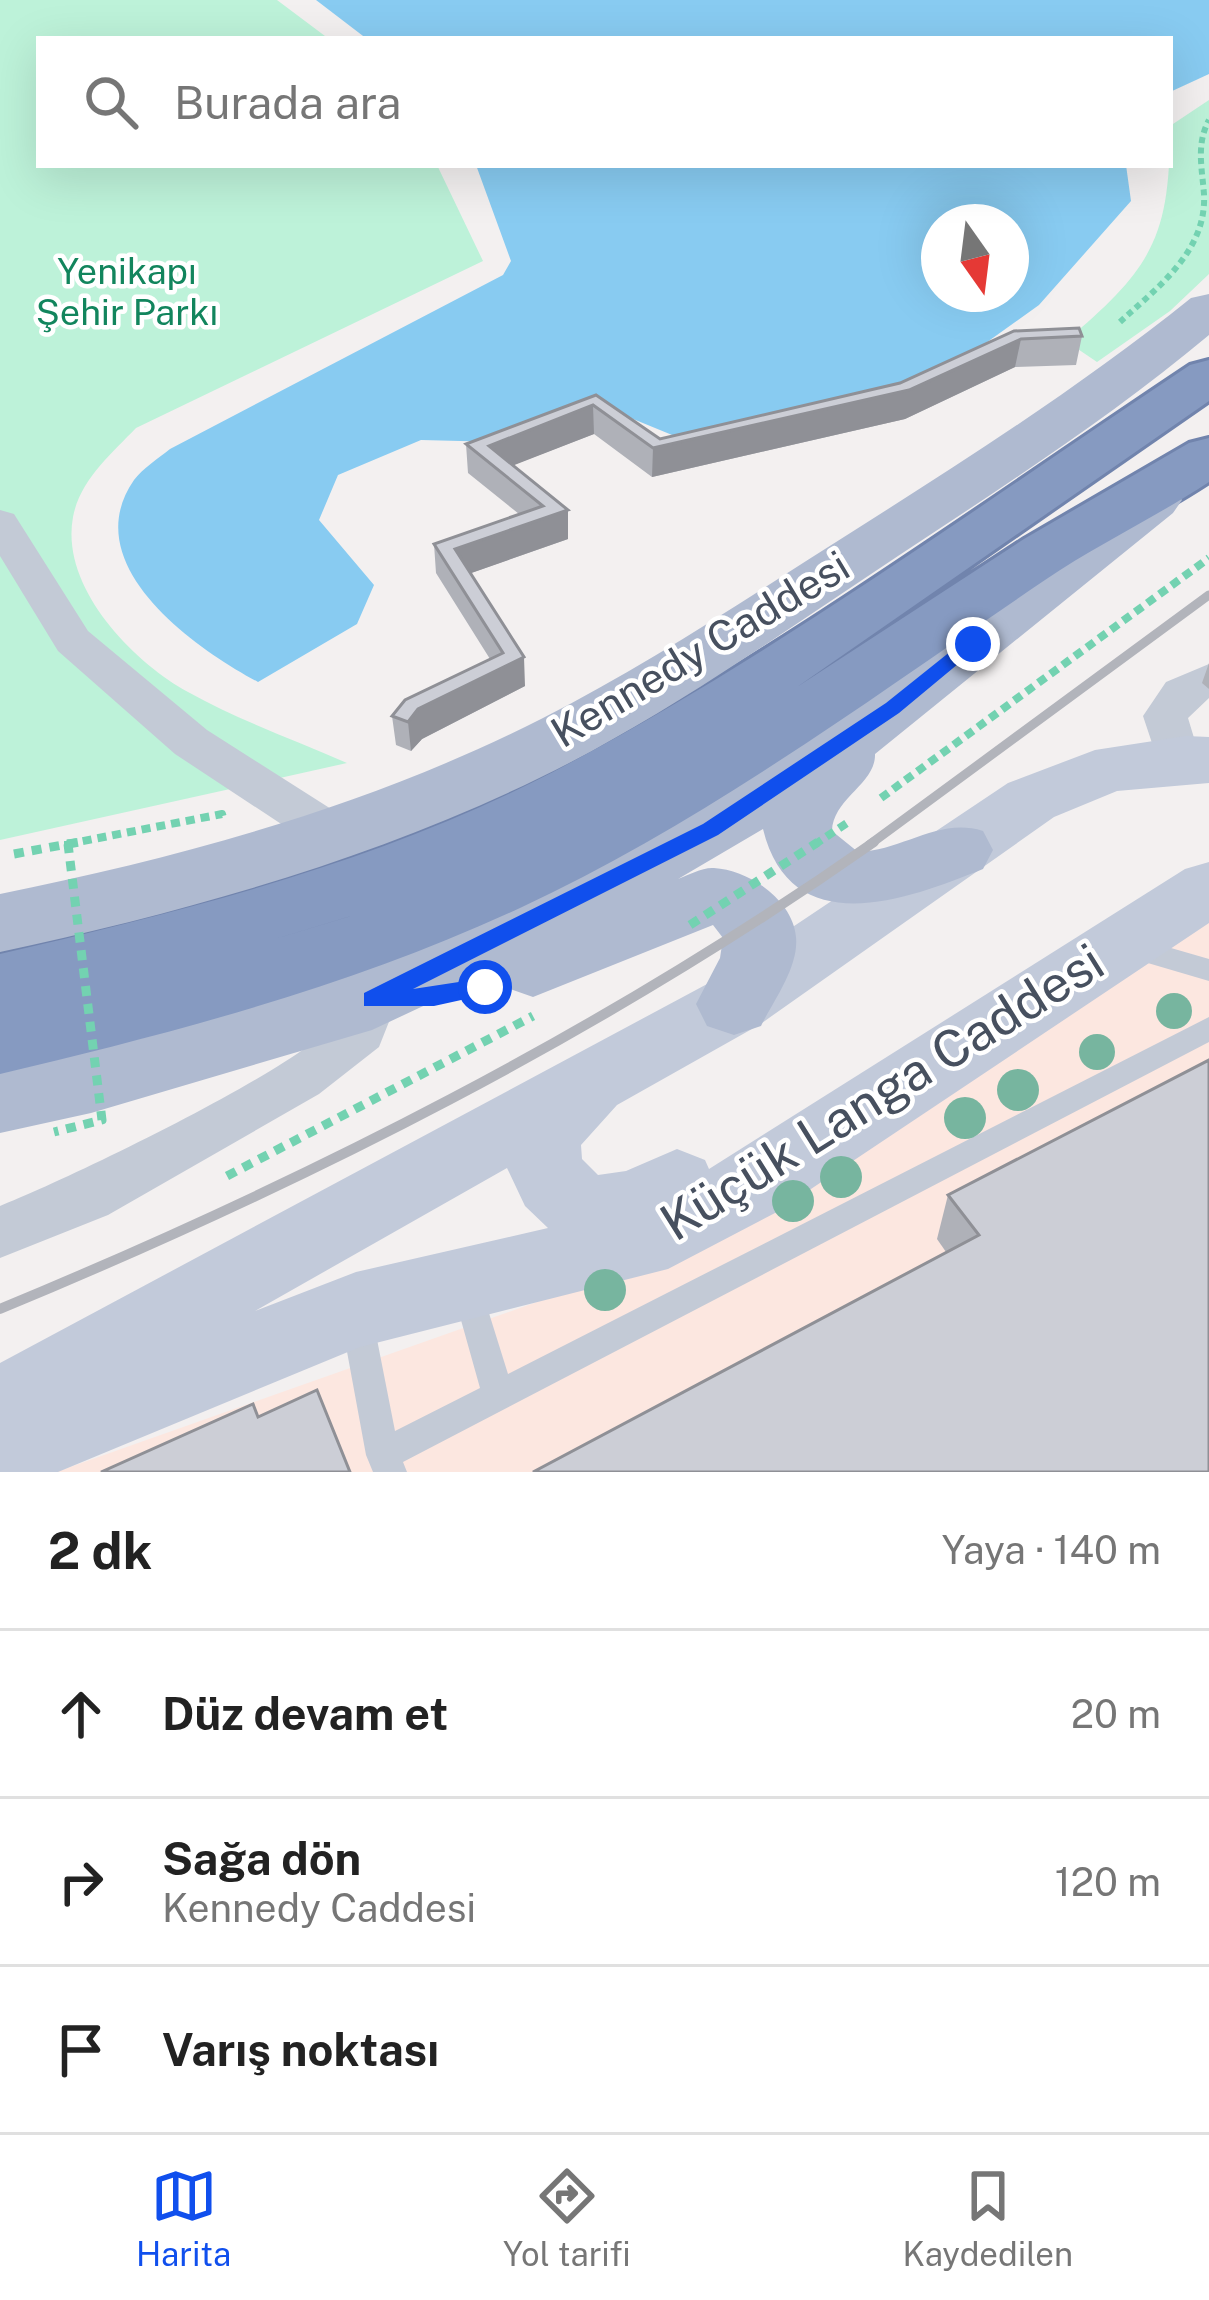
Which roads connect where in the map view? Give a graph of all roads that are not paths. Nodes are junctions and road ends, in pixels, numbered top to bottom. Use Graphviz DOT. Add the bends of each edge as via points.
graph roads {
  1 [pos="1209,309"];
  2 [pos="1209,376"];
  3 [pos="1195,465"];
  4 [pos="0,523"];
  5 [pos="1209,679"];
  6 [pos="892,708"];
  7 [pos="1194,760"];
  8 [pos="334,834"];
  9 [pos="958,850"];
  10 [pos="1209,888"];
  11 [pos="0,922"];
  12 [pos="1119,944"];
  13 [pos="1209,970"];
  14 [pos="0,984"];
  15 [pos="372,999"];
  16 [pos="734,1004"];
  17 [pos="1209,1029"];
  18 [pos="0,1042"];
  19 [pos="613,1066"];
  20 [pos="887,1095"];
  21 [pos="27,1115"];
  22 [pos="0,1232"];
  23 [pos="466,1282"];
  24 [pos="356,1310"];
  25 [pos="498,1396"];
  26 [pos="0,1409"];
  27 [pos="0,1453"];
  28 [pos="386,1464"];
  1 -- 8 [label="main road, Kennedy Caddesi" via="1030,445 637,696"];
  2 -- 14 [label="highway" via="762,680 574,791 348,889"];
  3 -- 6 [label="main road"];
  3 -- 18 [label="highway" via="1083,526 758,747 493,890 230,985"];
  4 -- 8 [label="street" via="73,641 191,742"];
  5 -- 7 [label="street" via="1182,693 1165,716"];
  6 -- 9 [label="main road" via="816,789 794,824 796,840 852,880"];
  6 -- 15 [label="main road" via="710,830"];
  7 -- 9 [label="main road" via="1133,763 1064,783"];
  8 -- 11 [label="main road, Kennedy Caddesi"];
  9 -- 16 [label="main road"];
  10 -- 12 [label="main road, Küçük Langa Caddesi"];
  12 -- 13 [label="lane"];
  12 -- 20 [label="main road, Küçük Langa Caddesi"];
  15 -- 16 [label="main road" via="485,987 712,895 737,902 760,934"];
  15 -- 21 [label="main road" via="91,1080"];
  15 -- 22 [label="street" via="362,1031 300,1078 88,1197"];
  16 -- 19 [label="main road"];
  17 -- 25 [label="lane"];
  19 -- 20 [label="main road" via="562,1110 543,1144 546,1169 571,1203 603,1212 653,1197 781,1129"];
  19 -- 26 [label="main road"];
  20 -- 23 [label="main road, Küçük Langa Caddesi" via="747,1189 640,1243"];
  23 -- 24 [label="main road, Küçük Langa Caddesi"];
  23 -- 25 [label="lane"];
  24 -- 27 [label="main road, Küçük Langa Caddesi"];
  24 -- 28 [label="lane"];
  25 -- 28 [label="lane"];
}
